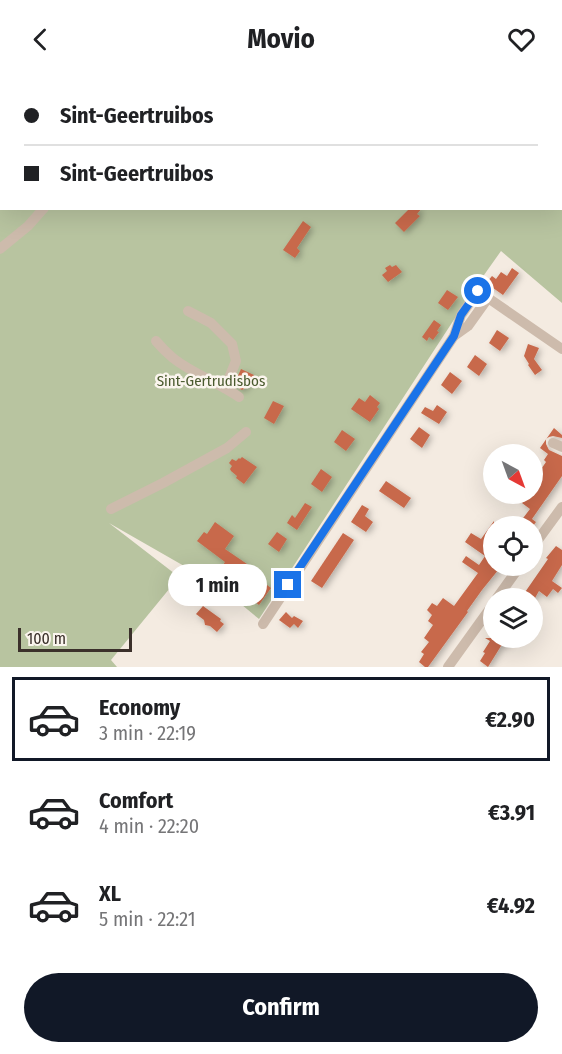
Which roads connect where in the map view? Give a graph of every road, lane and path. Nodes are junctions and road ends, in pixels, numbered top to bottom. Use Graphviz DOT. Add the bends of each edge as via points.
graph roads {
  1 [pos="43,210"];
  2 [pos="0,249"];
  3 [pos="188,311"];
  4 [pos="156,341"];
  5 [pos="562,349"];
  6 [pos="225,388"];
  7 [pos="239,397"];
  8 [pos="246,432"];
  9 [pos="562,507"];
  10 [pos="111,509"];
  11 [pos="543,534"];
  12 [pos="483,618"];
  13 [pos="263,624"];
  14 [pos="448,667"];
  1 -- 2 [label="street"];
  3 -- 6 [label="street" via="211,323 232,344 236,361"];
  4 -- 6 [label="street" via="174,359"];
  5 -- 13 [label="street" via="488,298 468,326 454,336"];
  6 -- 7 [label="street"];
  8 -- 10 [label="street" via="227,448"];
  9 -- 11 [label="street"];
  12 -- 14 [label="street"];
}
